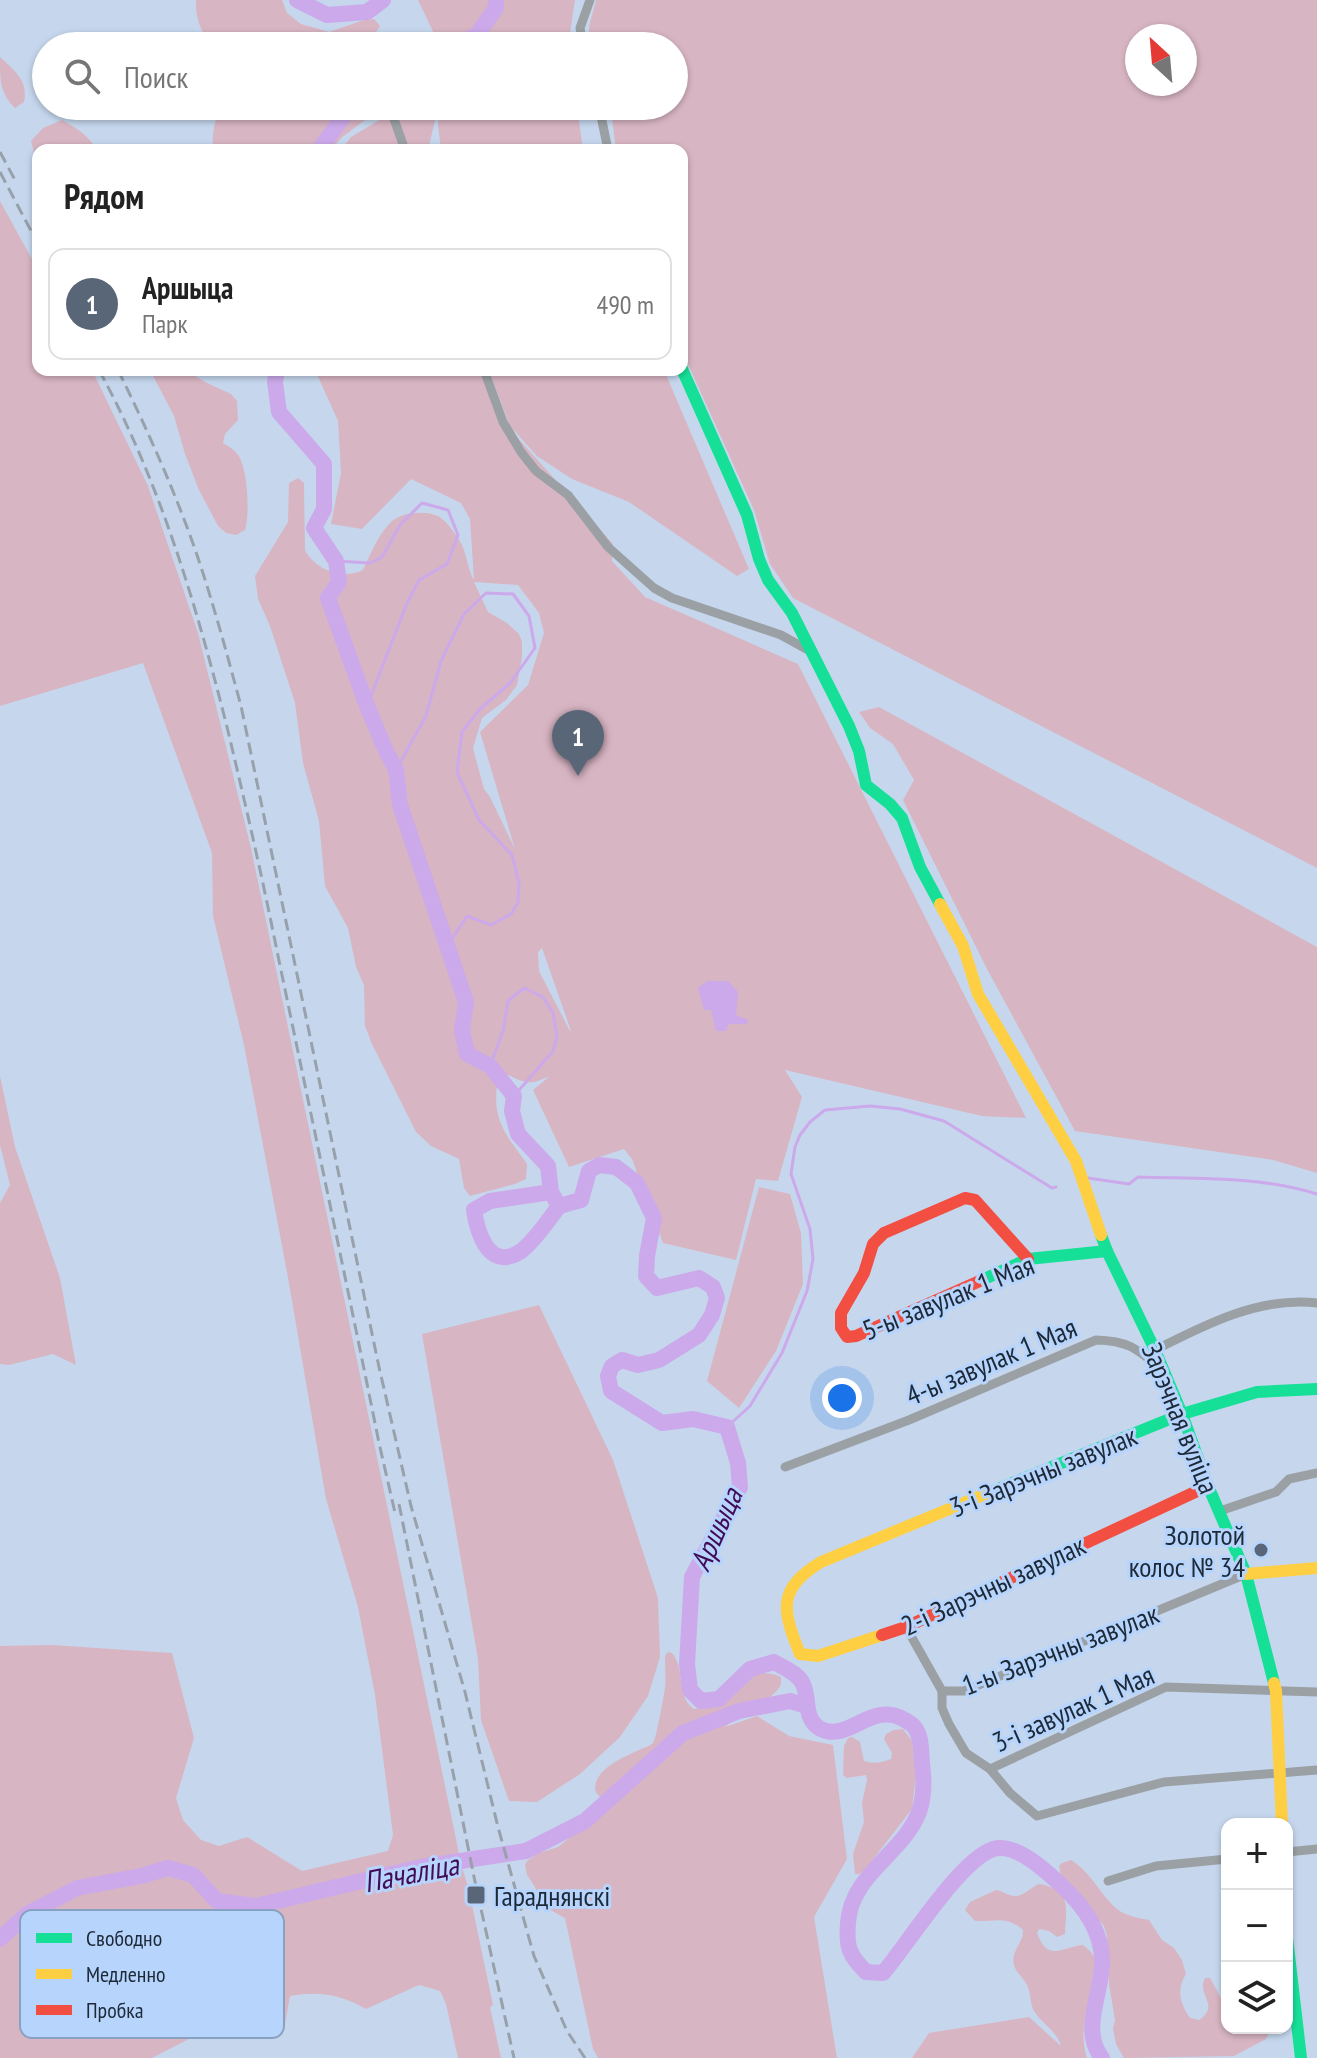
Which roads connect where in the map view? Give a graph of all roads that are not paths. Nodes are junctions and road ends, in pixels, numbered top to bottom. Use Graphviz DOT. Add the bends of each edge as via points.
graph roads {
  1 [pos="590,0"];
  2 [pos="581,32"];
  3 [pos="394,120"];
  4 [pos="602,120"];
  5 [pos="403,144"];
  6 [pos="607,144"];
  7 [pos="486,376"];
  8 [pos="685,376"];
  9 [pos="810,651"];
  10 [pos="1107,1251"];
  11 [pos="1028,1259"];
  12 [pos="1317,1303"];
  13 [pos="1155,1350"];
  14 [pos="1164,1372"];
  15 [pos="1317,1389"];
  16 [pos="1182,1414"];
  17 [pos="785,1467"];
  18 [pos="1317,1473"];
  19 [pos="1208,1486"];
  20 [pos="1220,1511"];
  21 [pos="1317,1568"];
  22 [pos="1246,1574"];
  23 [pos="906,1627"];
  24 [pos="818,1656"];
  25 [pos="942,1691"];
  26 [pos="1276,1691"];
  27 [pos="1317,1692"];
  28 [pos="990,1769"];
  29 [pos="1317,1770"];
  30 [pos="1279,1774"];
  31 [pos="1282,1818"];
  32 [pos="1317,1849"];
  33 [pos="1293,1851"];
  34 [pos="1221,1860"];
  35 [pos="1108,1881"];
  36 [pos="1290,1962"];
  37 [pos="1301,2058"];
  1 -- 2 [label="street"];
  3 -- 5 [label="street"];
  4 -- 6 [label="street"];
  7 -- 9 [label="street" via="503,422 536,471 568,495 608,547 654,588"];
  8 -- 9 [label="street, Зарэчная вуліца" via="747,515 768,580"];
  9 -- 10 [label="street, Зарэчная вуліца" via="849,726 866,785 902,818 920,867 963,946 978,994 1076,1161"];
  10 -- 11 [label="street, 5-ы завулак 1 Мая"];
  10 -- 13 [label="street, Зарэчная вуліца"];
  11 -- 11 [label="street, 5-ы завулак 1 Мая" via="975,1200 965,1198 884,1233 873,1244 864,1273 841,1313 841,1328 847,1337 856,1336"];
  12 -- 13 [label="street" via="1252,1308"];
  13 -- 14 [label="street, Зарэчная вуліца"];
  14 -- 16 [label="street, Зарэчная вуліца"];
  14 -- 17 [label="street, 4-ы завулак 1 Мая" via="1136,1349 1096,1340"];
  15 -- 16 [label="street, 3-і Зарэчны завулак" via="1257,1392"];
  16 -- 19 [label="street, Зарэчная вуліца"];
  16 -- 24 [label="street, 3-і Зарэчны завулак" via="805,1570 790,1586 790,1631 800,1654"];
  18 -- 20 [label="street" via="1289,1479 1276,1492"];
  19 -- 20 [label="street, Зарэчная вуліца"];
  19 -- 23 [label="street, 2-і Зарэчны завулак"];
  20 -- 22 [label="street, Зарэчная вуліца"];
  21 -- 22 [label="street, 1-ы Зарэчны завулак"];
  22 -- 25 [label="street, 1-ы Зарэчны завулак" via="964,1691"];
  22 -- 26 [label="street, Зарэчная вуліца"];
  23 -- 24 [label="street, 2-і Зарэчны завулак"];
  23 -- 25 [label="street"];
  25 -- 28 [label="street, 1-ы Зарэчны завулак" via="942,1708 966,1753"];
  26 -- 27 [label="street, 3-і завулак 1 Мая"];
  26 -- 28 [label="street, 3-і завулак 1 Мая" via="1166,1687"];
  26 -- 30 [label="street, Зарэчная вуліца"];
  28 -- 30 [label="street, 1-ы Зарэчны завулак" via="1037,1816 1164,1782"];
  29 -- 30 [label="street"];
  30 -- 31 [label="street, Зарэчная вуліца"];
  32 -- 33 [label="street"];
  34 -- 35 [label="street" via="1156,1866"];
  36 -- 37 [label="street"];
}
